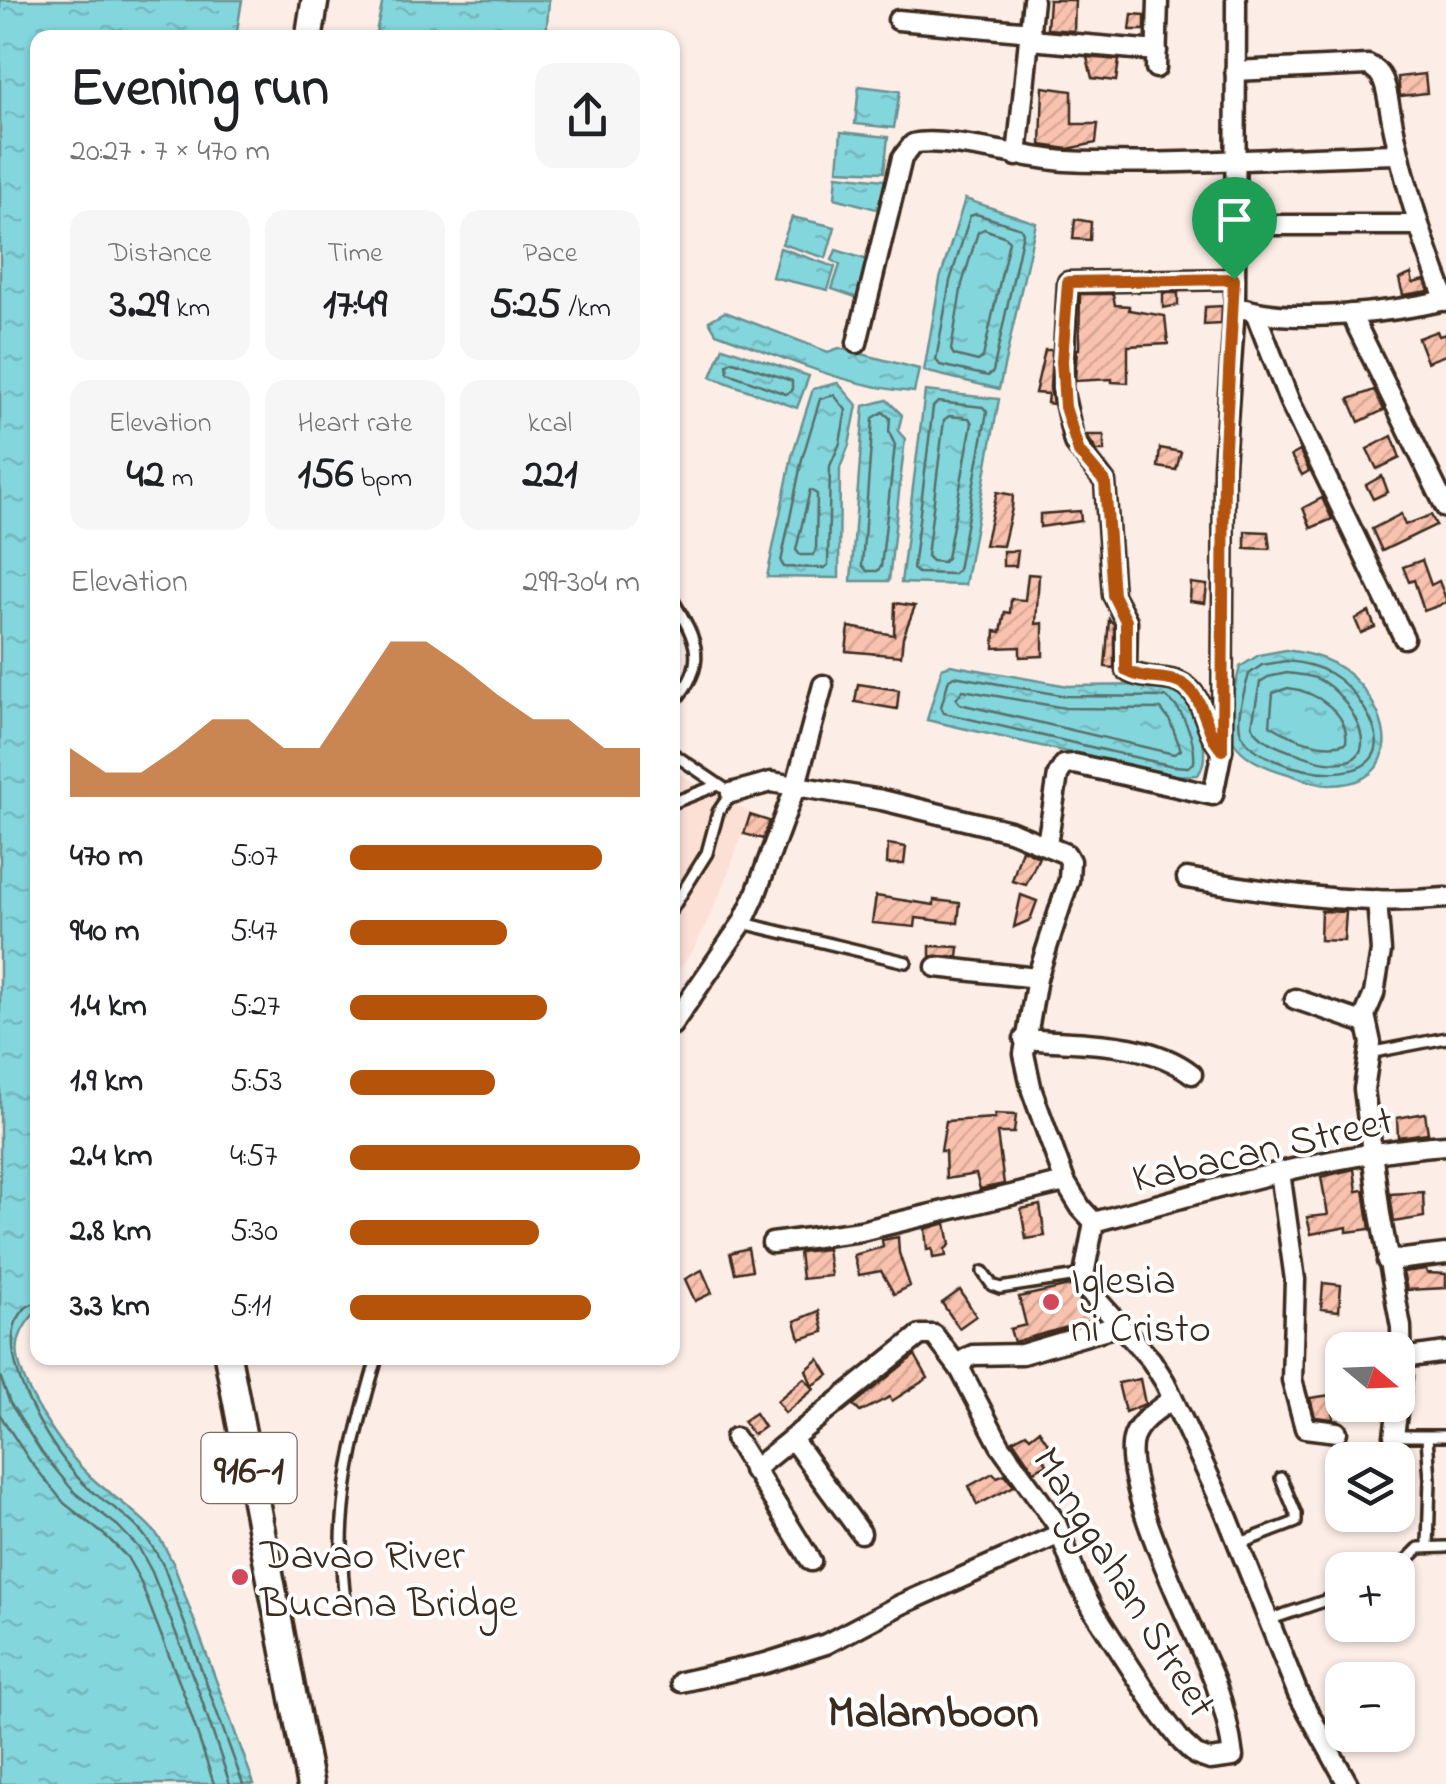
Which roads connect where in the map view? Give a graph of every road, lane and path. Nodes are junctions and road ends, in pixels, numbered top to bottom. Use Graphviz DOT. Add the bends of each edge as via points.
graph roads {
  1 [pos="315,0"];
  2 [pos="1033,0"];
  3 [pos="1158,0"];
  4 [pos="1236,0"];
  5 [pos="898,20"];
  6 [pos="310,30"];
  7 [pos="1031,36"];
  8 [pos="1235,72"];
  9 [pos="1397,154"];
  10 [pos="1017,156"];
  11 [pos="1234,158"];
  12 [pos="1417,225"];
  13 [pos="1233,226"];
  14 [pos="1234,279"];
  15 [pos="1446,301"];
  16 [pos="1234,306"];
  17 [pos="1255,312"];
  18 [pos="1351,314"];
  19 [pos="857,344"];
  20 [pos="1446,508"];
  21 [pos="680,613"];
  22 [pos="1404,638"];
  23 [pos="822,684"];
  24 [pos="680,694"];
  25 [pos="1222,750"];
  26 [pos="680,759"];
  27 [pos="796,785"];
  28 [pos="724,789"];
  29 [pos="680,801"];
  30 [pos="1047,844"];
  31 [pos="1188,878"];
  32 [pos="680,896"];
  33 [pos="1446,898"];
  34 [pos="1378,900"];
  35 [pos="743,922"];
  36 [pos="906,962"];
  37 [pos="936,967"];
  38 [pos="1037,978"];
  39 [pos="1295,999"];
  40 [pos="680,1013"];
  41 [pos="1365,1023"];
  42 [pos="1446,1038"];
  43 [pos="1024,1039"];
  44 [pos="1369,1053"];
  45 [pos="1192,1074"];
  46 [pos="1446,1145"];
  47 [pos="1373,1152"];
  48 [pos="1280,1172"];
  49 [pos="1065,1182"];
  50 [pos="1094,1222"];
  51 [pos="772,1244"];
  52 [pos="1446,1254"];
  53 [pos="1388,1261"];
  54 [pos="984,1272"];
  55 [pos="1084,1274"];
  56 [pos="1117,1326"];
  57 [pos="1401,1332"];
  58 [pos="1446,1352"];
  59 [pos="1415,1356"];
  60 [pos="229,1365"];
  61 [pos="375,1365"];
  62 [pos="960,1369"];
  63 [pos="1172,1399"];
  64 [pos="1395,1422"];
  65 [pos="1337,1432"];
  66 [pos="1394,1436"];
  67 [pos="1427,1436"];
  68 [pos="1446,1436"];
  69 [pos="735,1438"];
  70 [pos="792,1439"];
  71 [pos="753,1470"];
  72 [pos="1281,1478"];
  73 [pos="861,1533"];
  74 [pos="1060,1534"];
  75 [pos="1238,1544"];
  76 [pos="1428,1546"];
  77 [pos="1446,1547"];
  78 [pos="1415,1552"];
  79 [pos="811,1561"];
  80 [pos="346,1600"];
  81 [pos="1325,1600"];
  82 [pos="1268,1620"];
  83 [pos="682,1682"];
  84 [pos="310,1784"];
  85 [pos="1348,1784"];
  1 -- 6 [label="main road"];
  2 -- 7 [label="street"];
  3 -- 7 [label="street" via="1156,59"];
  4 -- 8 [label="street"];
  5 -- 7 [label="street"];
  7 -- 10 [label="street"];
  8 -- 9 [label="street" via="1377,69"];
  8 -- 11 [label="street"];
  9 -- 11 [label="street"];
  9 -- 12 [label="street"];
  10 -- 11 [label="street" via="1092,162"];
  10 -- 19 [label="street" via="923,141 906,150"];
  11 -- 13 [label="street"];
  12 -- 13 [label="street"];
  12 -- 15 [label="street"];
  13 -- 14 [label="street"];
  14 -- 16 [label="street"];
  14 -- 25 [label="street" via="1068,282 1062,361 1074,442 1105,482 1113,595 1126,621 1126,670 1187,687"];
  15 -- 18 [label="street"];
  16 -- 17 [label="street"];
  16 -- 25 [label="street" via="1224,466"];
  17 -- 18 [label="street"];
  17 -- 22 [label="street" via="1289,400"];
  18 -- 20 [label="street"];
  21 -- 24 [label="lane" via="697,658"];
  23 -- 27 [label="street"];
  25 -- 30 [label="street" via="1213,795 1064,765"];
  26 -- 28 [label="lane"];
  27 -- 28 [label="street"];
  27 -- 30 [label="street"];
  27 -- 35 [label="street"];
  28 -- 29 [label="lane"];
  28 -- 32 [label="lane" via="707,854"];
  30 -- 38 [label="street" via="1066,854 1069,880"];
  31 -- 34 [label="street" via="1293,896"];
  33 -- 34 [label="street"];
  34 -- 41 [label="street" via="1379,964"];
  35 -- 36 [label="lane"];
  35 -- 40 [label="street"];
  37 -- 38 [label="street"];
  38 -- 43 [label="street"];
  39 -- 41 [label="street"];
  41 -- 44 [label="street"];
  42 -- 44 [label="lane"];
  43 -- 45 [label="street" via="1145,1051"];
  43 -- 49 [label="street" via="1032,1091"];
  44 -- 47 [label="street" via="1364,1089"];
  46 -- 47 [label="street, Kabacan Street"];
  47 -- 48 [label="street, Kabacan Street"];
  47 -- 53 [label="street"];
  48 -- 50 [label="street, Kabacan Street"];
  48 -- 65 [label="street" via="1295,1280 1292,1380 1305,1428"];
  49 -- 50 [label="street"];
  49 -- 51 [label="street"];
  50 -- 55 [label="street"];
  52 -- 53 [label="street"];
  53 -- 57 [label="street"];
  54 -- 55 [label="lane" via="1000,1288"];
  55 -- 56 [label="street"];
  56 -- 62 [label="street" via="1022,1354 973,1355"];
  56 -- 63 [label="street" via="1150,1360"];
  58 -- 59 [label="street"];
  60 -- 84 [label="main road, 916-1"];
  61 -- 80 [label="lane" via="343,1500"];
  62 -- 70 [label="street, Manggahan Street" via="937,1337 926,1333"];
  62 -- 74 [label="street, Manggahan Street" via="1000,1445"];
  63 -- 74 [label="street, Manggahan Street" via="1136,1431 1131,1458 1158,1550 1218,1693 1233,1757 1203,1758 1182,1742 1094,1611"];
  63 -- 75 [label="street"];
  64 -- 66 [label="street"];
  66 -- 67 [label="lane"];
  67 -- 68 [label="lane"];
  67 -- 76 [label="lane"];
  69 -- 71 [label="street"];
  70 -- 71 [label="street"];
  70 -- 73 [label="street"];
  71 -- 79 [label="street"];
  72 -- 75 [label="lane" via="1296,1522"];
  74 -- 83 [label="street" via="813,1649"];
  75 -- 82 [label="street"];
  76 -- 77 [label="lane"];
  76 -- 78 [label="lane"];
  81 -- 82 [label="lane"];
  82 -- 85 [label="street" via="1298,1694"];
}
